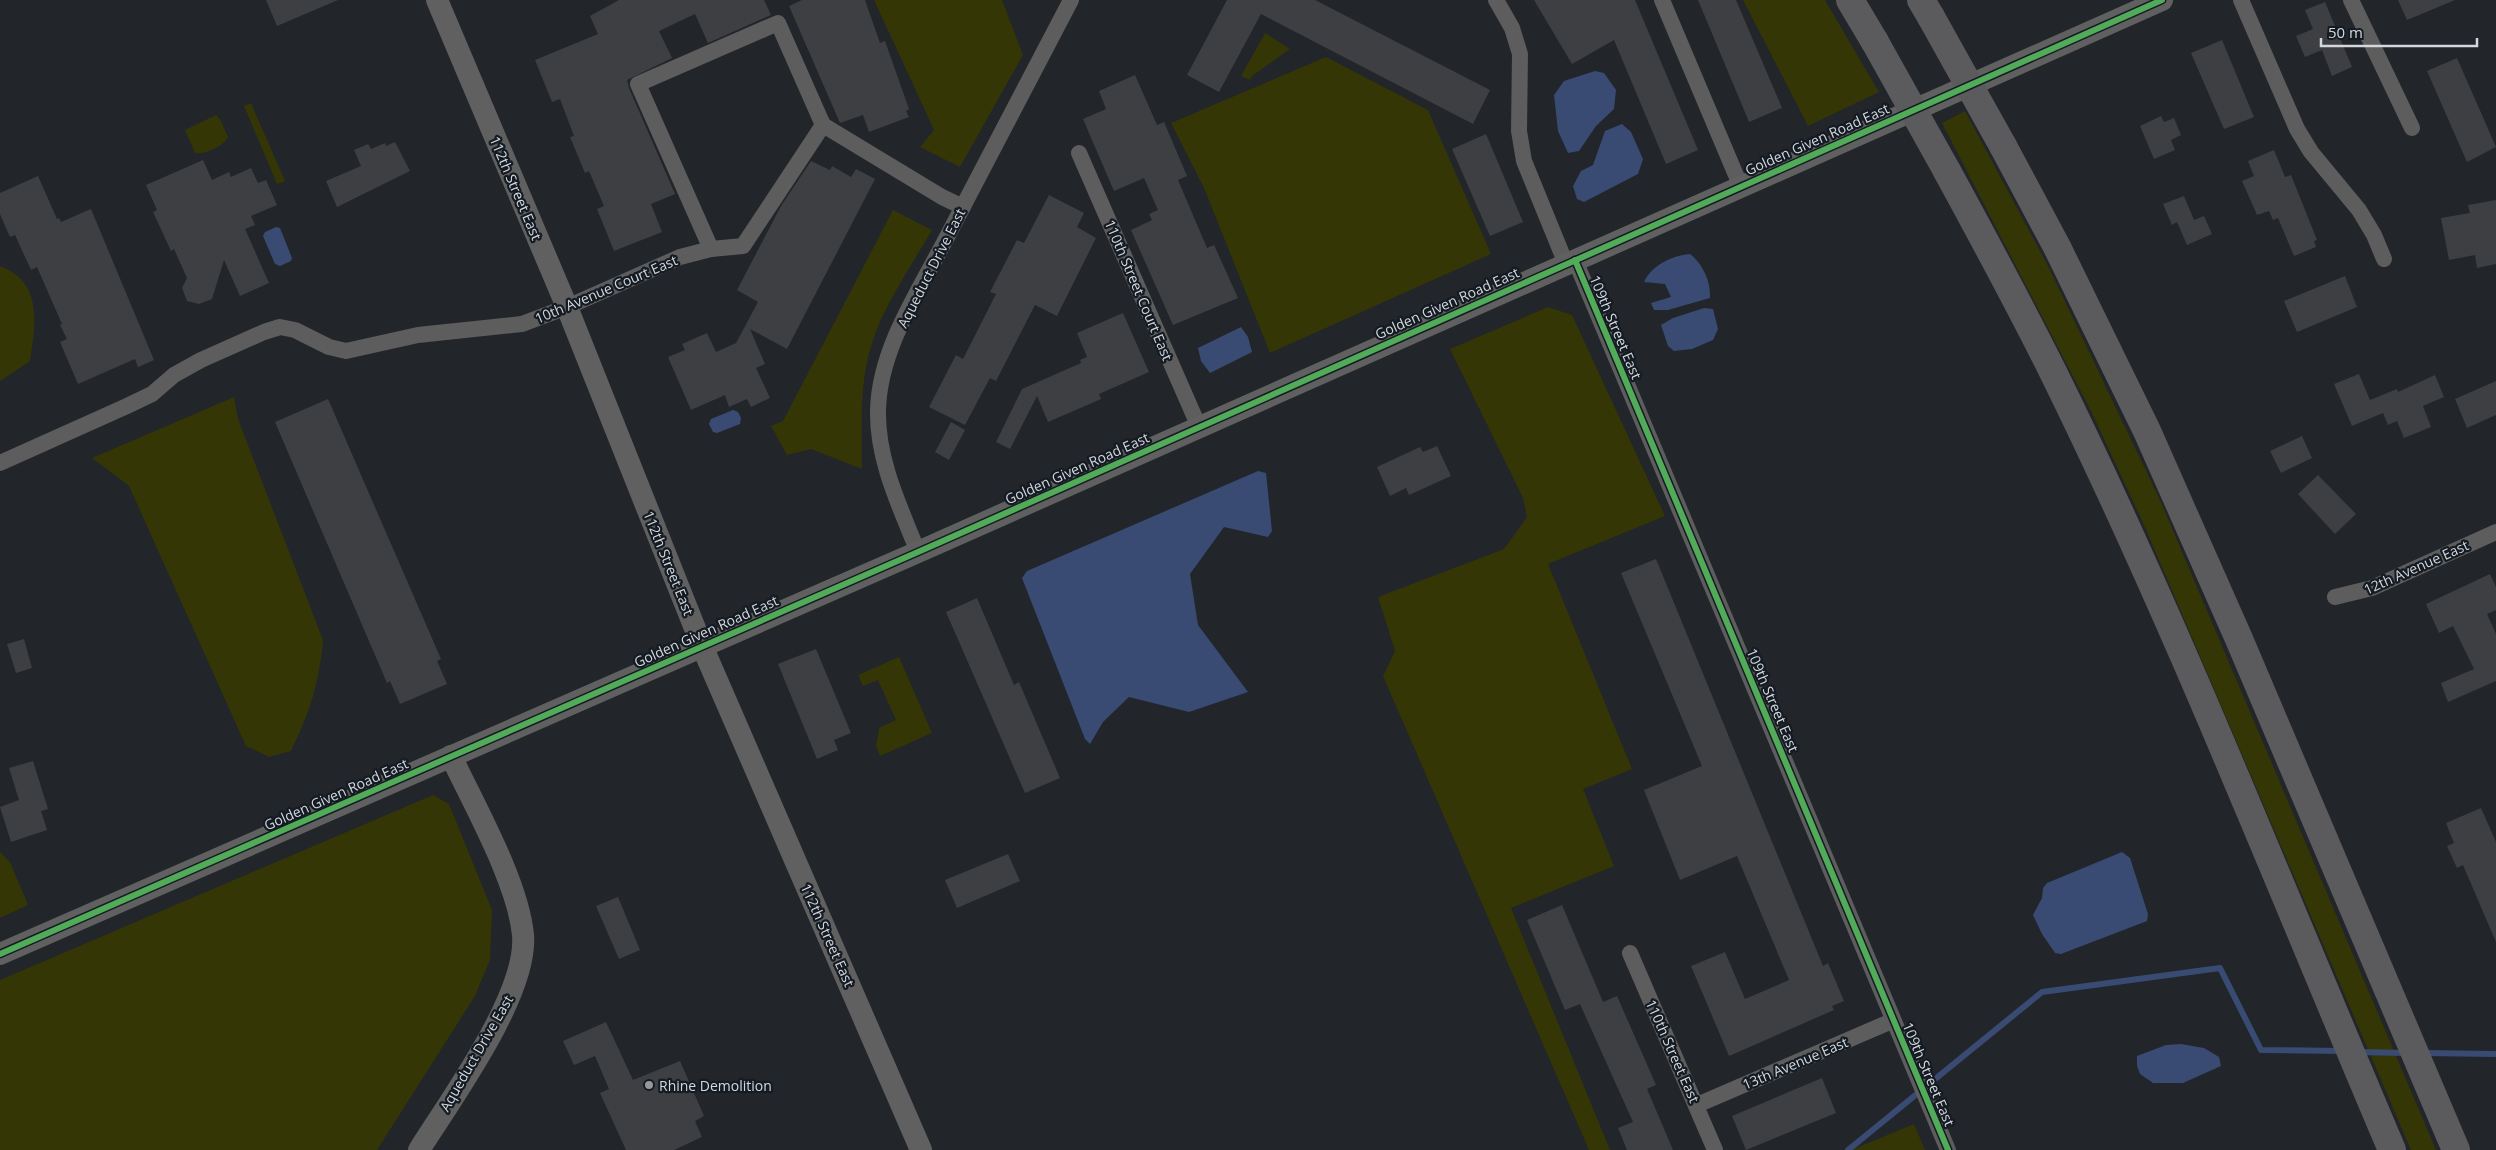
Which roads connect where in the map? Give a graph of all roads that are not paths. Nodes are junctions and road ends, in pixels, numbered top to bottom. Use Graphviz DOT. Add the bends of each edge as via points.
graph roads {
  1 [pos="437,0"];
  2 [pos="1071,0"];
  3 [pos="1496,0"];
  4 [pos="1662,0"];
  5 [pos="1850,0"];
  6 [pos="2162,0"];
  7 [pos="2241,0"];
  8 [pos="2351,0"];
  9 [pos="1926,9"];
  10 [pos="823,125"];
  11 [pos="2412,128"];
  12 [pos="1079,153"];
  13 [pos="1741,187"];
  14 [pos="963,207"];
  15 [pos="710,249"];
  16 [pos="2384,259"];
  17 [pos="1570,262"];
  18 [pos="567,307"];
  19 [pos="1199,427"];
  20 [pos="0,463"];
  21 [pos="2496,532"];
  22 [pos="918,552"];
  23 [pos="2335,597"];
  24 [pos="702,646"];
  25 [pos="451,756"];
  26 [pos="1630,953"];
  27 [pos="0,954"];
  28 [pos="1892,1020"];
  29 [pos="1697,1105"];
  30 [pos="419,1150"];
  31 [pos="921,1150"];
  32 [pos="1715,1150"];
  33 [pos="1948,1150"];
  34 [pos="2392,1150"];
  35 [pos="2456,1150"];
  1 -- 18 [label="street, 112th Street East"];
  2 -- 14 [label="street, Aqueduct Drive East"];
  3 -- 17 [label="street, 109th Street East" via="1512,28 1520,54 1518,131 1524,161"];
  4 -- 13 [label="street"];
  5 -- 34 [label="highway, bridge" via="2002,273 2094,457"];
  6 -- 13 [label="street, Golden Given Road East"];
  7 -- 16 [label="street" via="2297,129 2311,152 2359,210"];
  8 -- 11 [label="street"];
  9 -- 35 [label="highway, bridge" via="2057,247 2147,431"];
  10 -- 14 [label="street"];
  10 -- 15 [label="street, 10th Avenue Court East" via="743,246"];
  10 -- 15 [label="street" via="778,23 638,84"];
  12 -- 19 [label="street, 110th Street Court East"];
  13 -- 17 [label="street, Golden Given Road East"];
  14 -- 22 [label="street, Aqueduct Drive East" via="887,358 878,411 886,470"];
  15 -- 18 [label="street, 10th Avenue Court East" via="680,257"];
  17 -- 19 [label="street, Golden Given Road East"];
  17 -- 28 [label="street, 109th Street East"];
  18 -- 20 [label="street, 10th Avenue Court East" via="522,324 418,335 346,351 280,327 201,360 174,375 152,394"];
  18 -- 24 [label="street, 112th Street East"];
  19 -- 22 [label="street, Golden Given Road East"];
  21 -- 23 [label="street, 12th Avenue East" via="2366,590"];
  22 -- 24 [label="street, Golden Given Road East"];
  24 -- 25 [label="street, Golden Given Road East"];
  24 -- 31 [label="street, 112th Street East"];
  25 -- 27 [label="street, Golden Given Road East"];
  25 -- 30 [label="street, Aqueduct Drive East" via="504,871 519,912 523,949 520,970 505,1008"];
  26 -- 29 [label="street, 110th Street East"];
  28 -- 29 [label="street, 13th Avenue East"];
  28 -- 33 [label="street, 109th Street East"];
  29 -- 32 [label="street, 110th Street East"];
}
